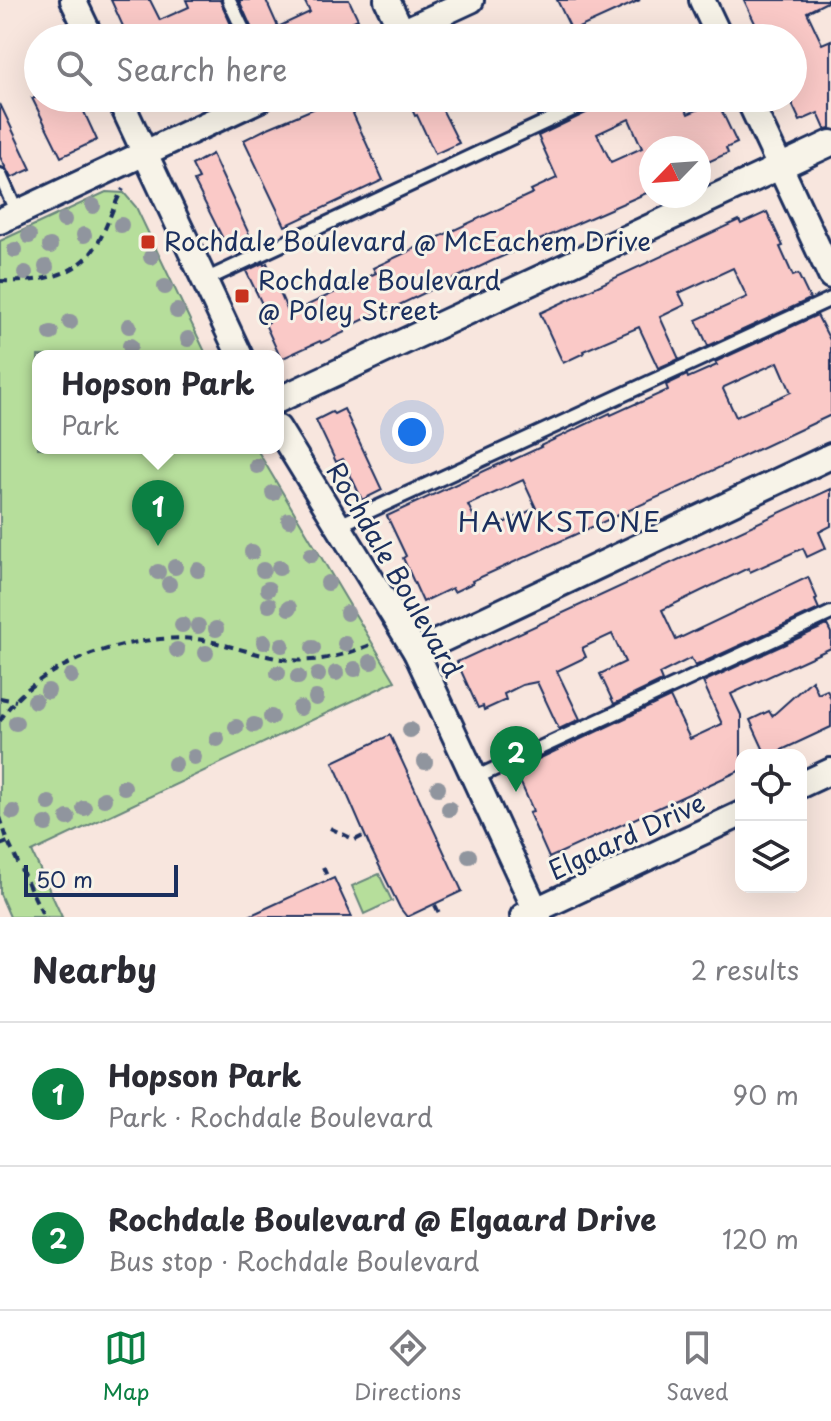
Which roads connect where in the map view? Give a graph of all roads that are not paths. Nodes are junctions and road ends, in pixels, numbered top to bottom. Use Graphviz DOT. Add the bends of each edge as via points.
graph roads {
  1 [pos="73,0"];
  2 [pos="229,0"];
  3 [pos="387,0"];
  4 [pos="471,0"];
  5 [pos="702,0"];
  6 [pos="84,24"];
  7 [pos="240,24"];
  8 [pos="393,24"];
  9 [pos="420,24"];
  10 [pos="713,24"];
  11 [pos="125,112"];
  12 [pos="232,112"];
  13 [pos="567,112"];
  14 [pos="754,112"];
  15 [pos="831,143"];
  16 [pos="144,153"];
  17 [pos="780,167"];
  18 [pos="0,175"];
  19 [pos="9,217"];
  20 [pos="831,276"];
  21 [pos="203,281"];
  22 [pos="831,299"];
  23 [pos="237,350"];
  24 [pos="284,397"];
  25 [pos="284,438"];
  26 [pos="831,456"];
  27 [pos="337,526"];
  28 [pos="831,613"];
  29 [pos="416,652"];
  30 [pos="831,771"];
  31 [pos="475,778"];
  32 [pos="807,782"];
  33 [pos="735,817"];
  34 [pos="532,915"];
  1 -- 6 [label="street"];
  2 -- 7 [label="lane"];
  3 -- 8 [label="street"];
  4 -- 9 [label="street"];
  5 -- 10 [label="street"];
  11 -- 16 [label="street"];
  12 -- 16 [label="street"];
  13 -- 21 [label="lane"];
  14 -- 17 [label="street"];
  15 -- 17 [label="street"];
  16 -- 19 [label="street"];
  16 -- 21 [label="street"];
  17 -- 20 [label="street"];
  17 -- 24 [label="street"];
  18 -- 19 [label="lane"];
  21 -- 23 [label="street"];
  22 -- 27 [label="lane"];
  25 -- 27 [label="street, Rochdale Boulevard"];
  26 -- 29 [label="street"];
  27 -- 29 [label="street, Rochdale Boulevard"];
  28 -- 31 [label="lane"];
  29 -- 31 [label="street, Rochdale Boulevard"];
  30 -- 32 [label="street"];
  31 -- 34 [label="street, Rochdale Boulevard"];
  33 -- 34 [label="street, Elgaard Drive"];
}
